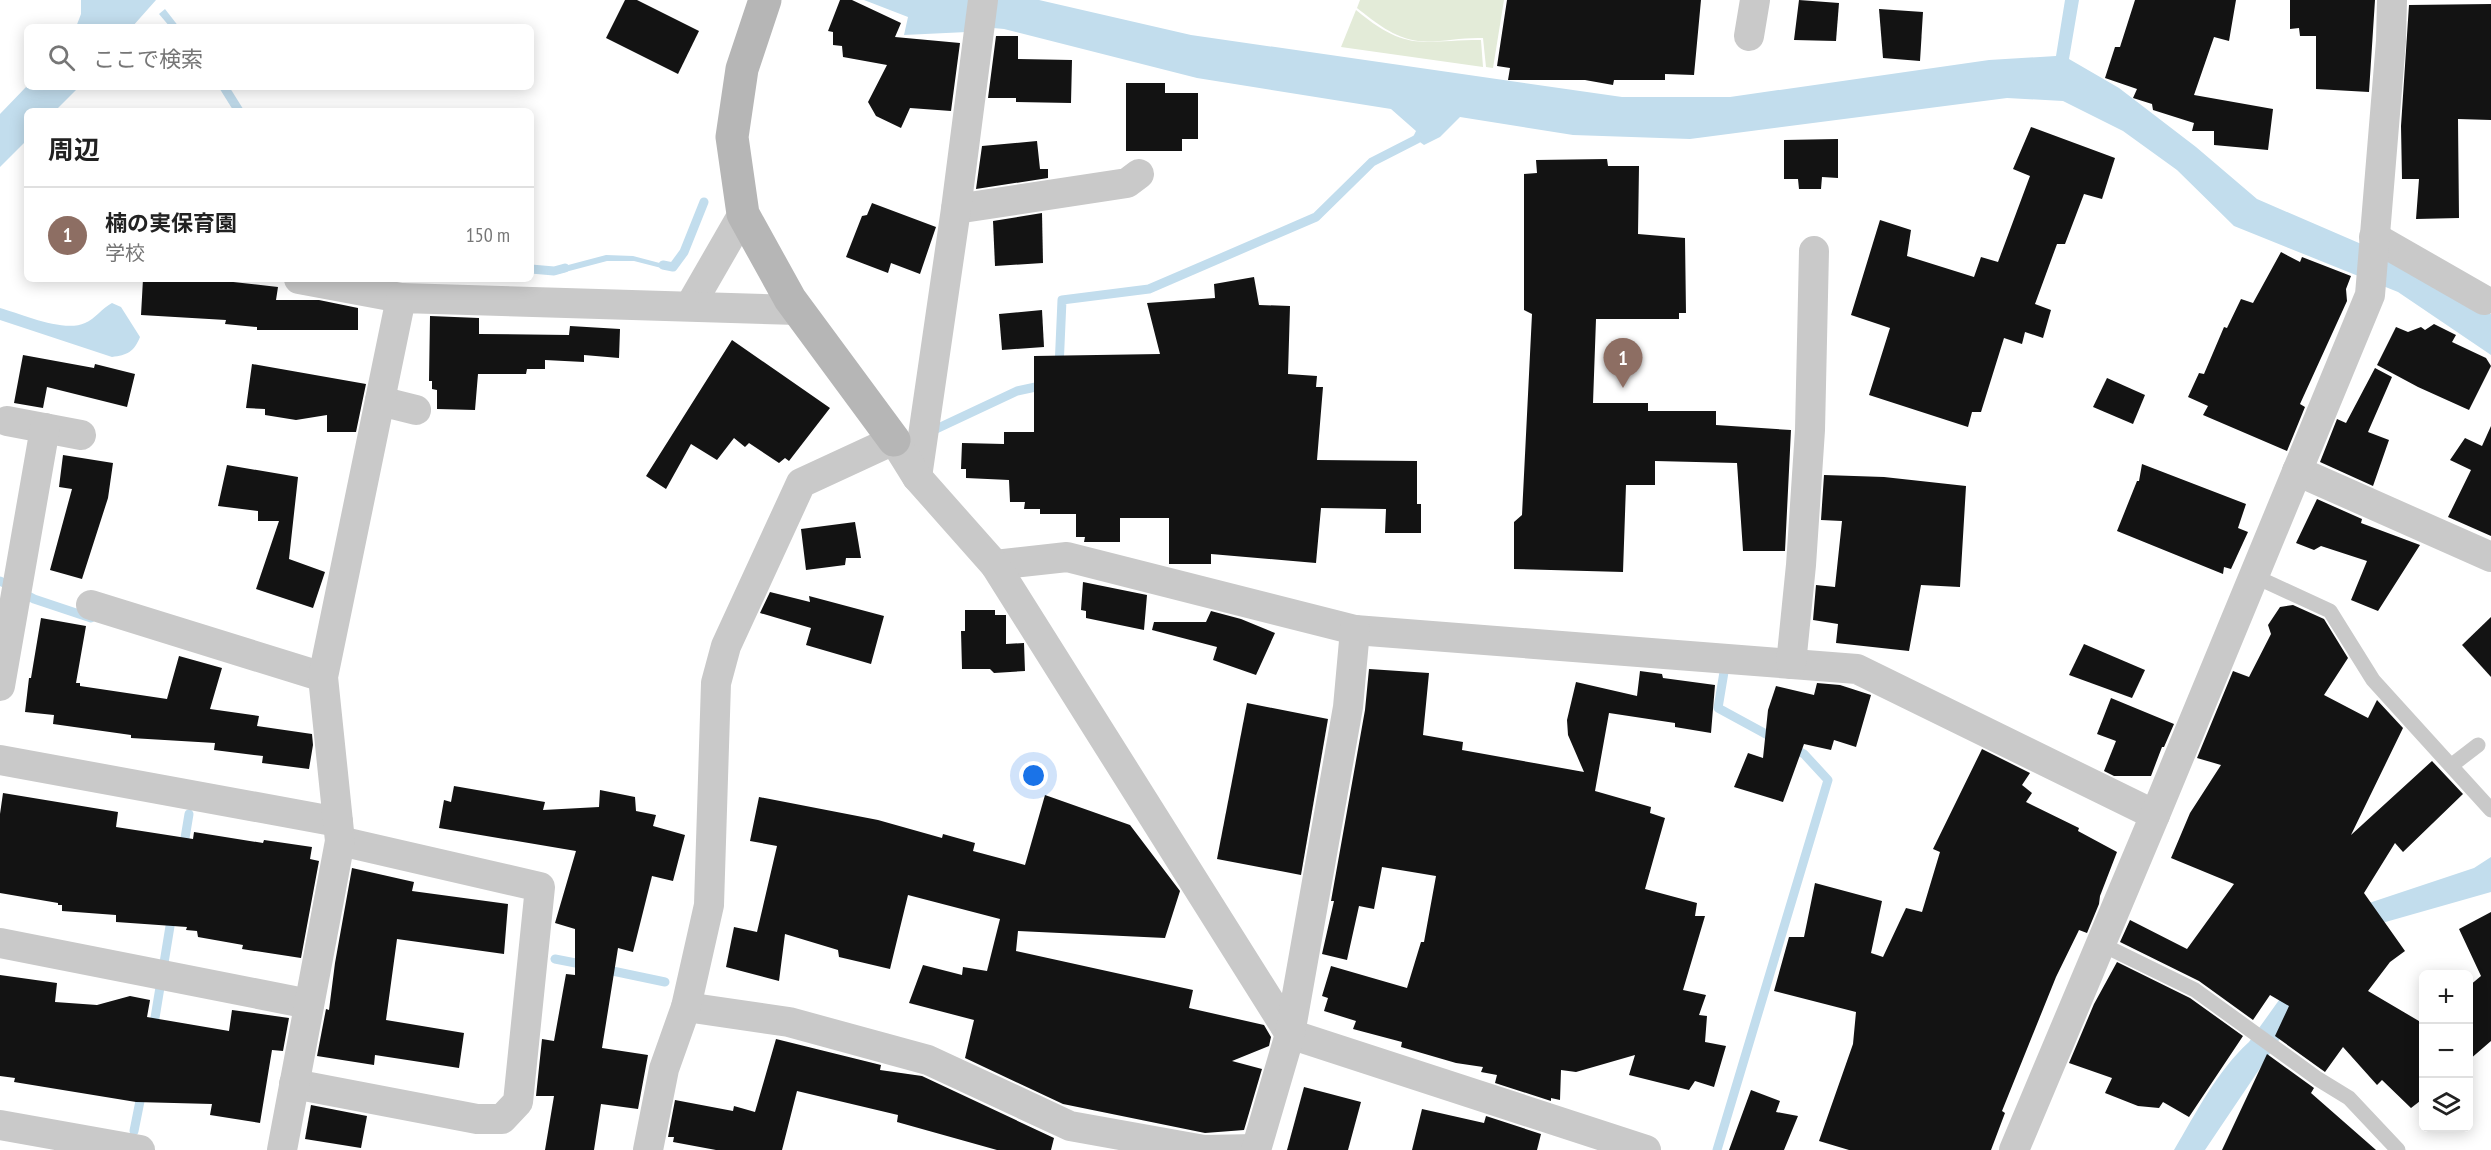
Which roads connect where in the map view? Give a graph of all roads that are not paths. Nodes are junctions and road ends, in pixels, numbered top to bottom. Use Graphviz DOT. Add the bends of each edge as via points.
graph roads {
  1 [pos="765,0"];
  2 [pos="983,0"];
  3 [pos="1755,0"];
  4 [pos="2392,0"];
  5 [pos="1749,36"];
  6 [pos="1139,174"];
  7 [pos="956,209"];
  8 [pos="743,214"];
  9 [pos="2374,237"];
  10 [pos="1814,251"];
  11 [pos="315,282"];
  12 [pos="401,298"];
  13 [pos="2484,300"];
  14 [pos="690,306"];
  15 [pos="798,310"];
  16 [pos="380,401"];
  17 [pos="416,410"];
  18 [pos="8,421"];
  19 [pos="45,428"];
  20 [pos="81,435"];
  21 [pos="894,440"];
  22 [pos="2297,471"];
  23 [pos="917,477"];
  24 [pos="2491,557"];
  25 [pos="995,565"];
  26 [pos="2254,576"];
  27 [pos="91,605"];
  28 [pos="1355,630"];
  29 [pos="1791,664"];
  30 [pos="323,677"];
  31 [pos="0,686"];
  32 [pos="2478,745"];
  33 [pos="0,760"];
  34 [pos="2452,765"];
  35 [pos="2491,810"];
  36 [pos="2156,815"];
  37 [pos="339,831"];
  38 [pos="0,943"];
  39 [pos="2101,944"];
  40 [pos="309,1004"];
  41 [pos="686,1007"];
  42 [pos="1290,1034"];
  43 [pos="294,1084"];
  44 [pos="0,1125"];
  45 [pos="140,1150"];
  46 [pos="282,1150"];
  47 [pos="648,1150"];
  48 [pos="1256,1150"];
  49 [pos="1647,1150"];
  50 [pos="2014,1150"];
  51 [pos="2398,1150"];
  1 -- 8 [label="street" via="742,69 732,137"];
  2 -- 7 [label="street"];
  3 -- 5 [label="street"];
  4 -- 9 [label="street"];
  6 -- 7 [label="street" via="1127,183"];
  7 -- 23 [label="street"];
  8 -- 14 [label="street"];
  8 -- 15 [label="street"];
  9 -- 13 [label="street"];
  9 -- 22 [label="street" via="2370,296"];
  10 -- 29 [label="street" via="1810,430"];
  11 -- 12 [label="street"];
  12 -- 14 [label="street"];
  12 -- 16 [label="street"];
  14 -- 15 [label="street"];
  15 -- 21 [label="street"];
  16 -- 17 [label="street"];
  16 -- 30 [label="street"];
  18 -- 19 [label="street"];
  19 -- 20 [label="street"];
  19 -- 31 [label="street"];
  21 -- 23 [label="street"];
  21 -- 41 [label="street" via="801,483 726,646 716,683 709,905"];
  22 -- 24 [label="street"];
  22 -- 26 [label="street"];
  23 -- 25 [label="street"];
  25 -- 28 [label="street" via="1067,556"];
  25 -- 42 [label="street"];
  26 -- 34 [label="lane" via="2331,611 2373,680"];
  26 -- 36 [label="street"];
  27 -- 30 [label="street"];
  28 -- 29 [label="street"];
  28 -- 42 [label="street" via="1348,707"];
  29 -- 36 [label="street" via="1857,669"];
  30 -- 37 [label="street"];
  32 -- 34 [label="lane"];
  33 -- 37 [label="street"];
  34 -- 35 [label="lane"];
  36 -- 39 [label="street"];
  37 -- 40 [label="street"];
  37 -- 43 [label="street" via="540,887 518,1102 502,1119 477,1119"];
  38 -- 40 [label="street"];
  39 -- 50 [label="street"];
  39 -- 51 [label="lane" via="2195,990 2349,1098"];
  40 -- 43 [label="street"];
  41 -- 47 [label="street" via="664,1069"];
  41 -- 48 [label="street" via="789,1022 928,1060 1070,1126 1204,1150"];
  42 -- 48 [label="street"];
  42 -- 49 [label="street"];
  43 -- 46 [label="street"];
  44 -- 45 [label="street"];
}
